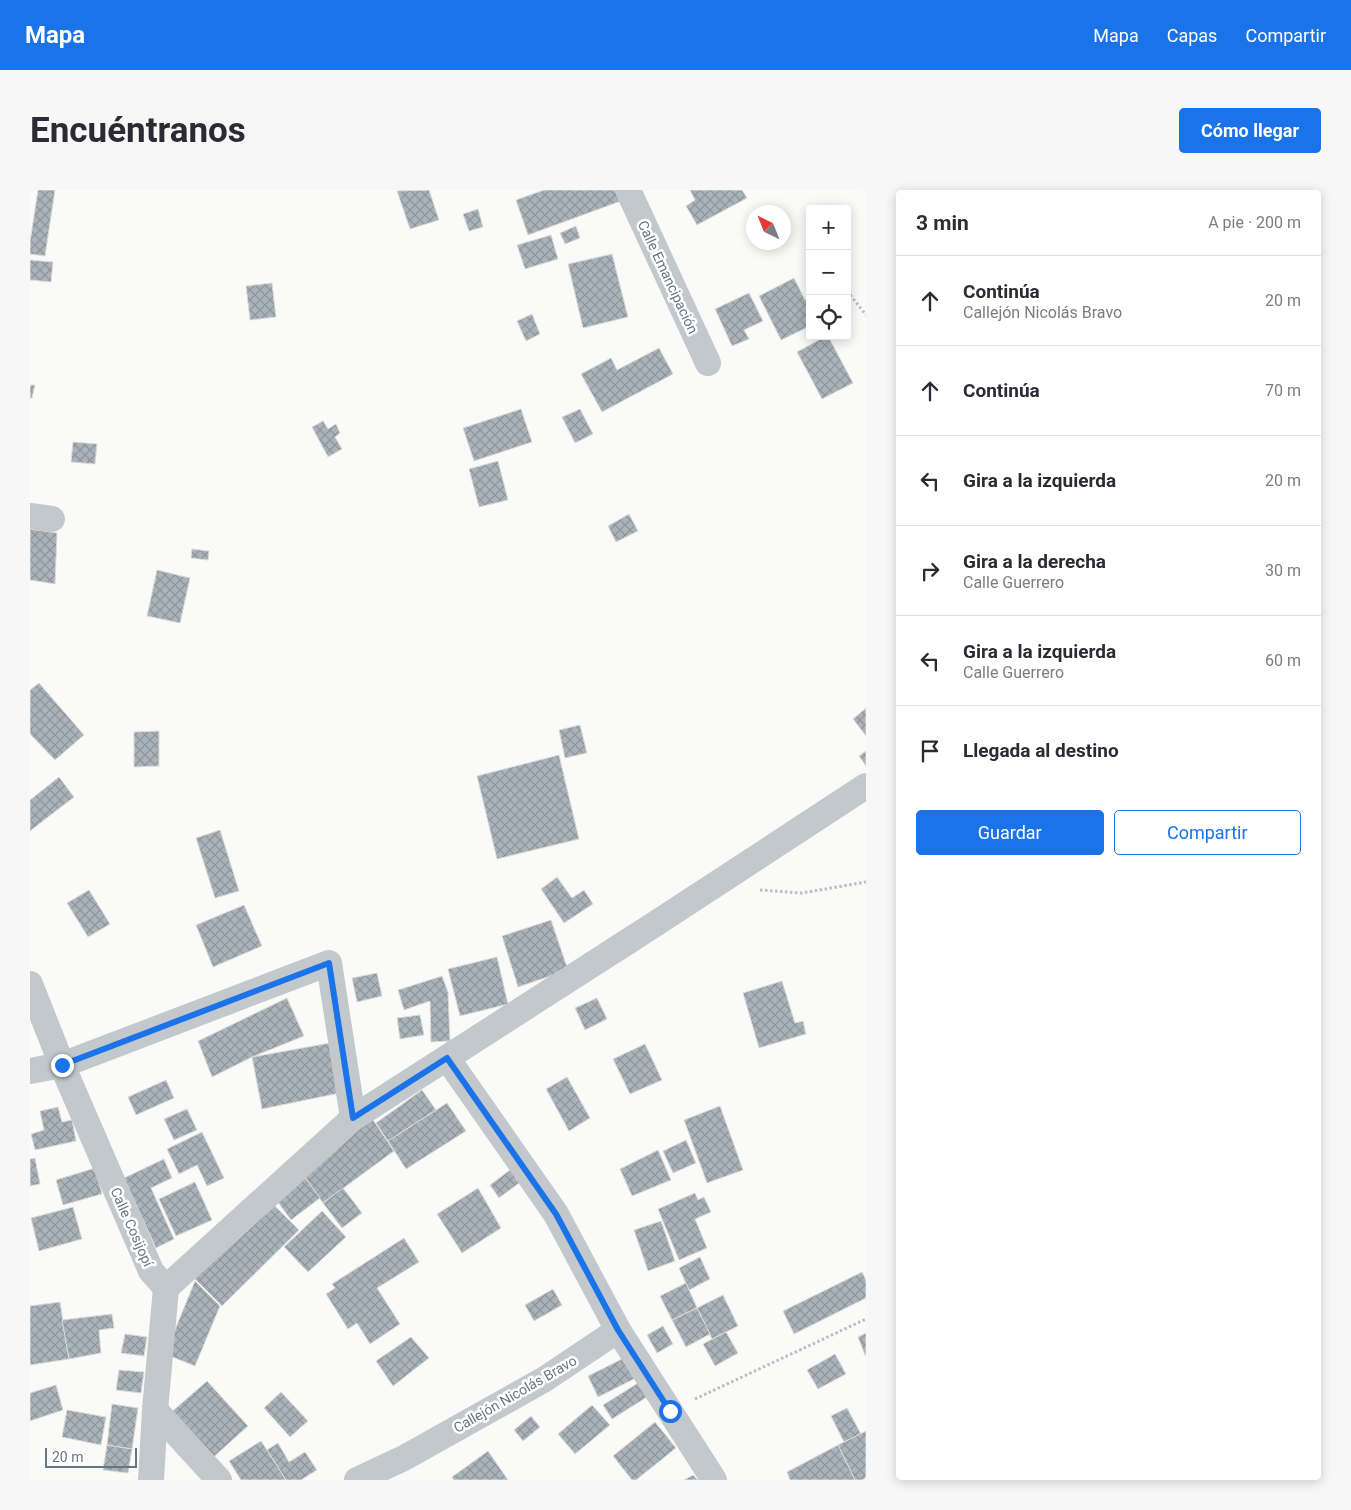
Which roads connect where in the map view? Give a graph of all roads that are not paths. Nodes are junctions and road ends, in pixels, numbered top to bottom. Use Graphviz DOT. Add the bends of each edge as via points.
graph roads {
  1 [pos="628,190"];
  2 [pos="708,363"];
  3 [pos="866,786"];
  4 [pos="30,984"];
  5 [pos="447,1058"];
  6 [pos="62,1065"];
  7 [pos="30,1071"];
  8 [pos="353,1118"];
  9 [pos="166,1288"];
  10 [pos="618,1330"];
  11 [pos="155,1410"];
  12 [pos="361,1479"];
  13 [pos="151,1480"];
  14 [pos="219,1480"];
  15 [pos="714,1480"];
  1 -- 2 [label="street, Calle Emancipación"];
  3 -- 5 [label="street"];
  4 -- 6 [label="street, Calle Cosijopí"];
  5 -- 8 [label="street"];
  5 -- 10 [label="street" via="556,1214"];
  6 -- 7 [label="street"];
  6 -- 8 [label="street" via="329,963"];
  6 -- 9 [label="street, Calle Cosijopí" via="151,1271"];
  8 -- 9 [label="street"];
  9 -- 11 [label="street"];
  10 -- 12 [label="street, Callejón Nicolás Bravo" via="545,1379"];
  10 -- 15 [label="street"];
  11 -- 13 [label="street"];
  11 -- 14 [label="street"];
}
